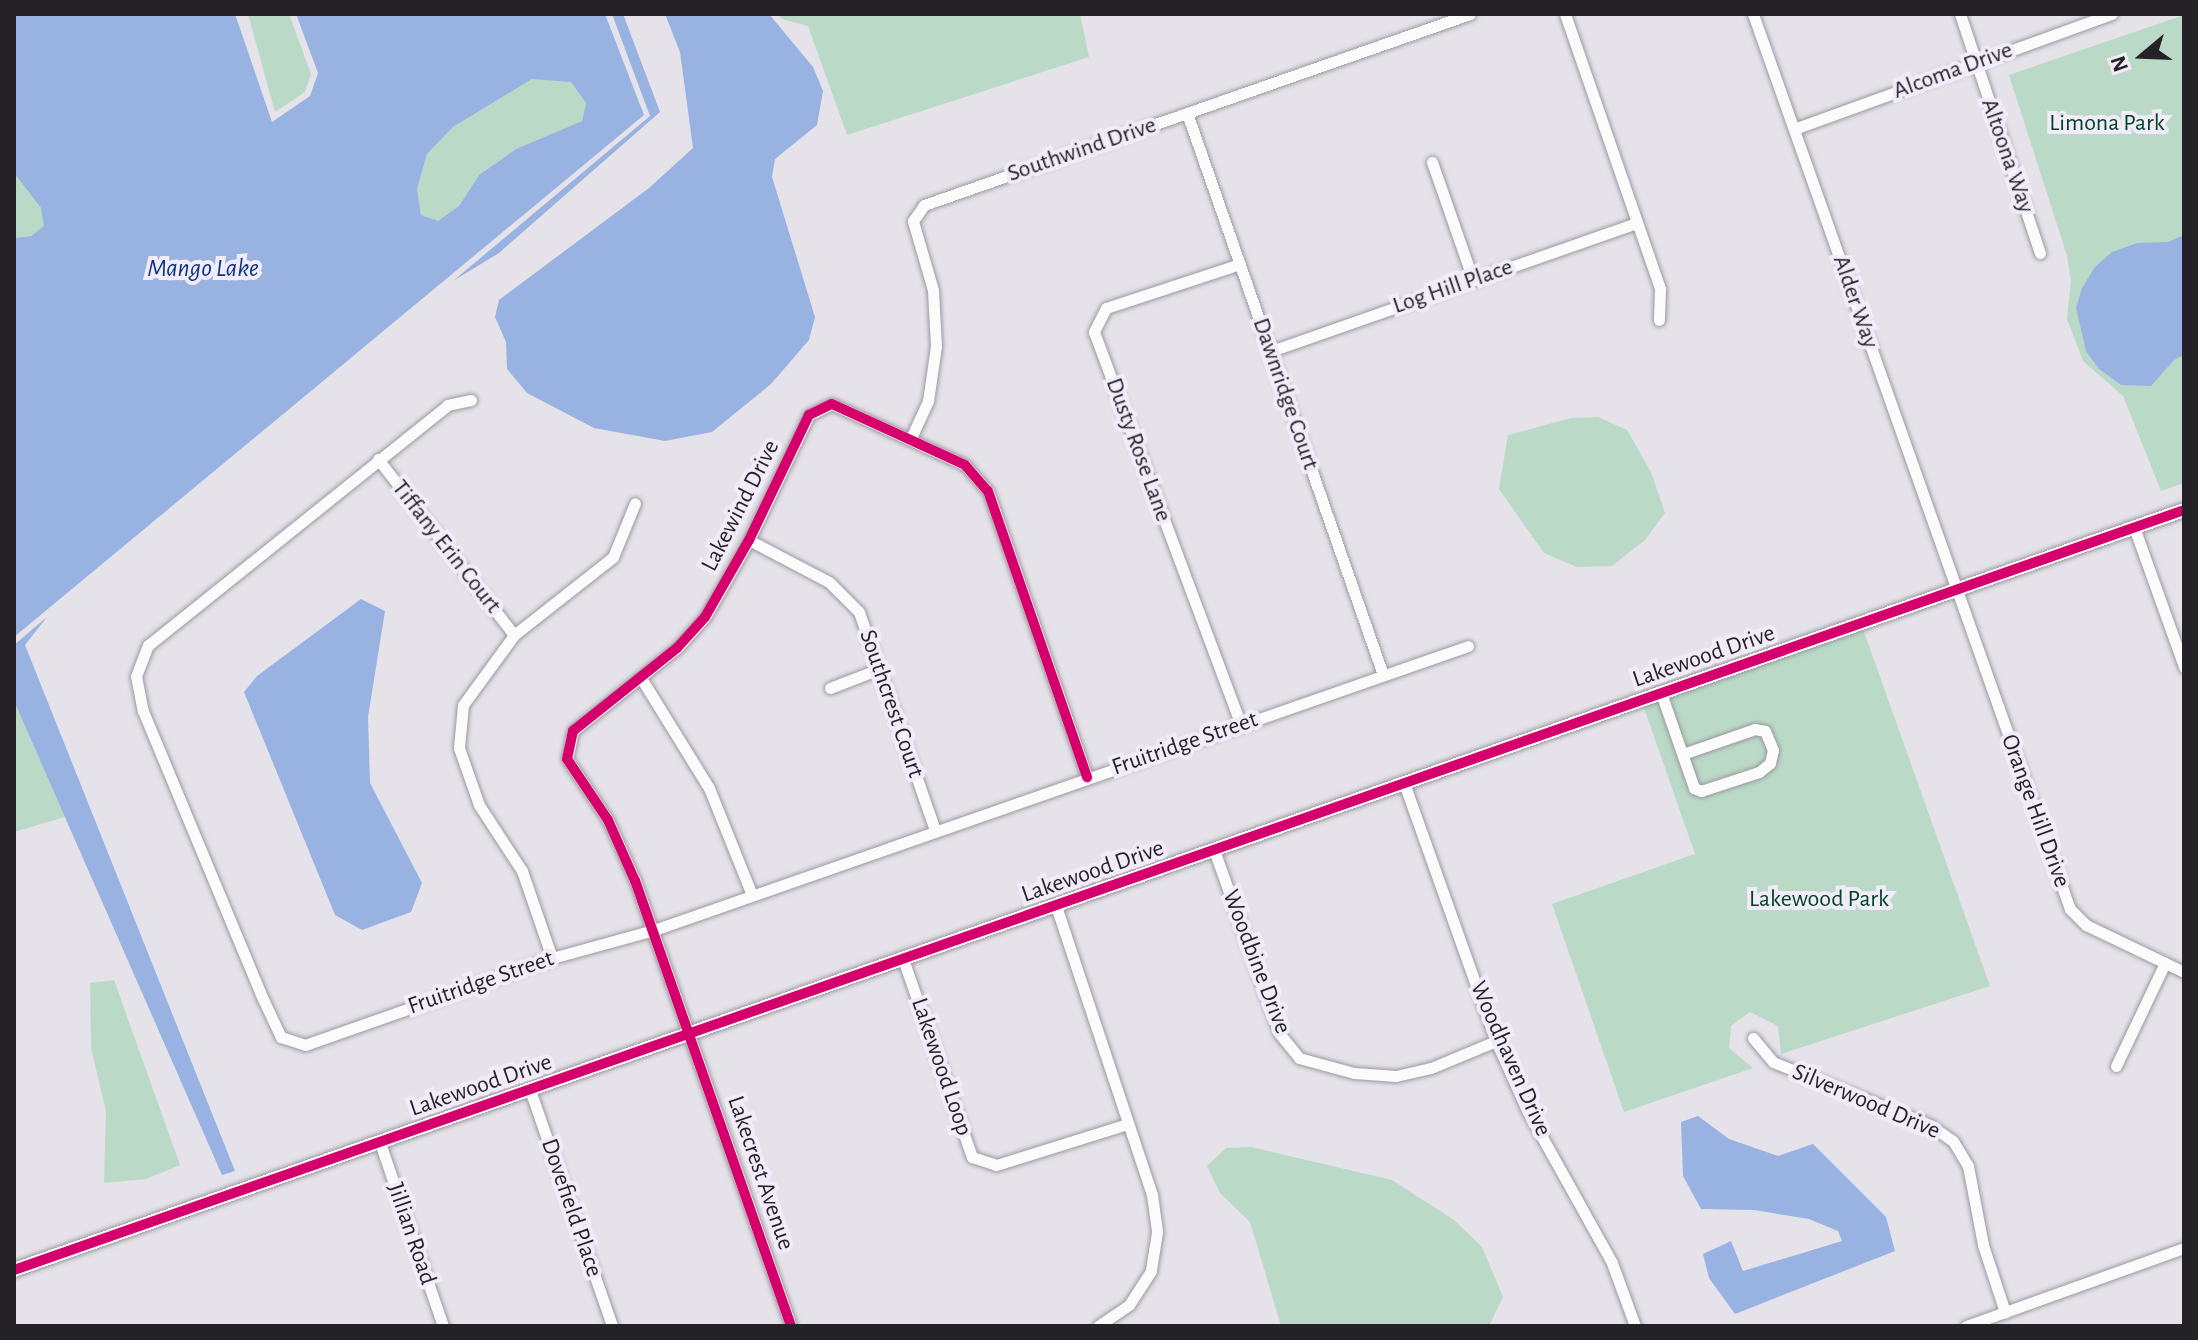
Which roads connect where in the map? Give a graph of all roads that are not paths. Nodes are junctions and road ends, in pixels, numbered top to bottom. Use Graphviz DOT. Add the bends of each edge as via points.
graph roads {
  1 [pos="1470,14"];
  2 [pos="1565,14"];
  3 [pos="1753,14"];
  4 [pos="1960,14"];
  5 [pos="2112,14"];
  6 [pos="1976,63"];
  7 [pos="1187,113"];
  8 [pos="1794,129"];
  9 [pos="1432,162"];
  10 [pos="1636,223"];
  11 [pos="2040,253"];
  12 [pos="1240,264"];
  13 [pos="1473,280"];
  14 [pos="1659,320"];
  15 [pos="1271,351"];
  16 [pos="471,400"];
  17 [pos="911,438"];
  18 [pos="378,459"];
  19 [pos="635,503"];
  20 [pos="2184,510"];
  21 [pos="2134,527"];
  22 [pos="749,540"];
  23 [pos="1957,589"];
  24 [pos="514,635"];
  25 [pos="1468,646"];
  26 [pos="2184,667"];
  27 [pos="879,669"];
  28 [pos="1383,675"];
  29 [pos="641,678"];
  30 [pos="830,688"];
  31 [pos="1661,693"];
  32 [pos="1241,725"];
  33 [pos="1683,754"];
  34 [pos="1087,777"];
  35 [pos="1404,783"];
  36 [pos="935,830"];
  37 [pos="1214,850"];
  38 [pos="752,895"];
  39 [pos="1056,906"];
  40 [pos="654,930"];
  41 [pos="552,958"];
  42 [pos="903,959"];
  43 [pos="2165,963"];
  44 [pos="2184,972"];
  45 [pos="691,1034"];
  46 [pos="1753,1038"];
  47 [pos="1496,1041"];
  48 [pos="2116,1066"];
  49 [pos="530,1090"];
  50 [pos="1128,1124"];
  51 [pos="380,1143"];
  52 [pos="2184,1248"];
  53 [pos="14,1270"];
  54 [pos="2005,1312"];
  55 [pos="443,1326"];
  56 [pos="612,1326"];
  57 [pos="791,1326"];
  58 [pos="1098,1326"];
  59 [pos="1635,1326"];
  60 [pos="1966,1326"];
  1 -- 7 [label="street, Southwind Drive"];
  2 -- 10 [label="street"];
  3 -- 8 [label="street, Alder Way"];
  4 -- 6 [label="street, Altoona Way"];
  5 -- 6 [label="street, Alcoma Drive"];
  6 -- 8 [label="street, Alcoma Drive"];
  6 -- 11 [label="street, Altoona Way"];
  7 -- 12 [label="street, Dawnridge Court"];
  7 -- 17 [label="street, Southwind Drive" via="924,205 913,221 933,290 936,346 928,401"];
  8 -- 23 [label="street, Alder Way"];
  9 -- 13 [label="street"];
  10 -- 13 [label="street, Log Hill Place"];
  10 -- 14 [label="street" via="1660,289"];
  12 -- 15 [label="street, Dawnridge Court"];
  12 -- 32 [label="street, Dusty Rose Lane" via="1106,308 1094,332"];
  13 -- 15 [label="street, Log Hill Place"];
  15 -- 28 [label="street, Dawnridge Court"];
  16 -- 18 [label="street, Fruitridge Street" via="448,405"];
  17 -- 22 [label="street, Lakewind Drive" via="832,404 809,415"];
  17 -- 34 [label="street, Lakewind Drive" via="965,465 988,491"];
  18 -- 24 [label="street, Tiffany Erin Court"];
  18 -- 41 [label="street, Fruitridge Street" via="148,645 136,676 143,711 281,1037 305,1045"];
  19 -- 24 [label="street" via="613,557"];
  20 -- 21 [label="street, Lakewood Drive"];
  21 -- 23 [label="street, Lakewood Drive"];
  21 -- 26 [label="street"];
  22 -- 27 [label="street, Southcrest Court" via="829,582 859,612"];
  22 -- 29 [label="street, Lakewind Drive" via="705,617"];
  23 -- 31 [label="street, Lakewood Drive"];
  23 -- 43 [label="street, Orange Hill Drive" via="2070,909 2086,925"];
  24 -- 41 [label="street" via="463,705 459,748 479,805 522,871"];
  25 -- 28 [label="street, Fruitridge Street"];
  27 -- 30 [label="street"];
  27 -- 36 [label="street, Southcrest Court"];
  28 -- 32 [label="street, Fruitridge Street"];
  29 -- 38 [label="street" via="709,788"];
  29 -- 40 [label="street, Lakewind Drive" via="573,731 567,759 608,820"];
  31 -- 33 [label="street"];
  31 -- 35 [label="street, Lakewood Drive"];
  32 -- 34 [label="street, Fruitridge Street"];
  33 -- 33 [label="street" via="1694,788 1701,791 1759,772 1770,763 1773,750 1765,731 1755,729"];
  34 -- 36 [label="street, Fruitridge Street"];
  35 -- 37 [label="street, Lakewood Drive"];
  35 -- 47 [label="street, Woodhaven Drive"];
  36 -- 38 [label="street, Fruitridge Street"];
  37 -- 39 [label="street, Lakewood Drive"];
  37 -- 47 [label="street, Woodbine Drive" via="1279,1033 1299,1058 1354,1073 1396,1076 1431,1068"];
  38 -- 40 [label="street, Fruitridge Street"];
  39 -- 42 [label="street, Lakewood Drive"];
  39 -- 50 [label="street"];
  40 -- 41 [label="street, Fruitridge Street"];
  40 -- 45 [label="street, Lakewind Drive"];
  42 -- 45 [label="street, Lakewood Drive"];
  42 -- 50 [label="street, Lakewood Loop" via="972,1157 996,1165"];
  43 -- 44 [label="street, Orange Hill Drive"];
  43 -- 48 [label="street"];
  45 -- 49 [label="street, Lakewood Drive"];
  45 -- 57 [label="street, Lakecrest Avenue"];
  46 -- 54 [label="street, Silverwood Drive" via="1773,1062 1930,1125 1953,1141 1968,1166 1983,1245"];
  47 -- 59 [label="street, Woodhaven Drive" via="1527,1110 1612,1263"];
  49 -- 51 [label="street, Lakewood Drive"];
  49 -- 56 [label="street, Dovefield Place"];
  50 -- 58 [label="street" via="1152,1195 1157,1232 1151,1271 1129,1305"];
  51 -- 53 [label="street, Lakewood Drive"];
  51 -- 55 [label="street, Jillian Road"];
  52 -- 54 [label="street"];
  54 -- 60 [label="street"];
}
